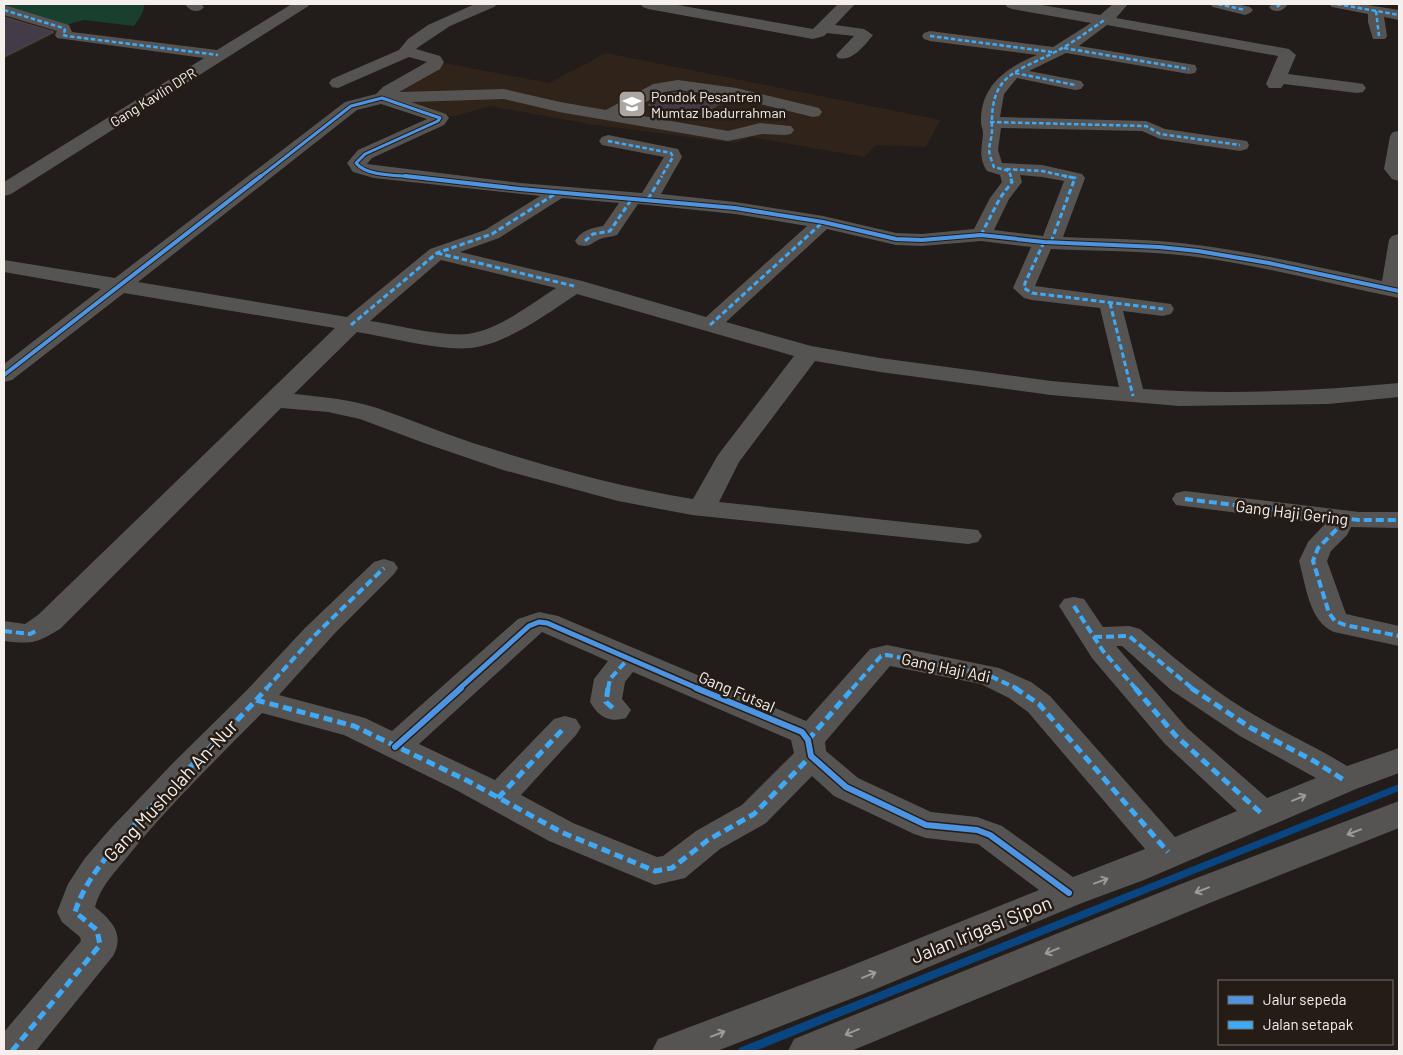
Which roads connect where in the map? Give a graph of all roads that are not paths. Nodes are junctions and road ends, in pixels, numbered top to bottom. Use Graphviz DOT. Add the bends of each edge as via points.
graph roads {
  1 [pos="302,4"];
  2 [pos="489,4"];
  3 [pos="648,4"];
  4 [pos="848,4"];
  5 [pos="1012,4"];
  6 [pos="1121,4"];
  7 [pos="1218,4"];
  8 [pos="1337,4"];
  9 [pos="4,10"];
  10 [pos="1245,10"];
  11 [pos="1376,11"];
  12 [pos="1399,15"];
  13 [pos="1106,19"];
  14 [pos="824,28"];
  15 [pos="930,36"];
  16 [pos="1379,36"];
  17 [pos="1059,50"];
  18 [pos="407,52"];
  19 [pos="844,55"];
  20 [pos="218,56"];
  21 [pos="1189,69"];
  22 [pos="1015,73"];
  23 [pos="1359,82"];
  24 [pos="338,83"];
  25 [pos="1075,85"];
  26 [pos="382,98"];
  27 [pos="813,112"];
  28 [pos="609,115"];
  29 [pos="990,122"];
  30 [pos="785,130"];
  31 [pos="1399,136"];
  32 [pos="608,141"];
  33 [pos="1240,145"];
  34 [pos="1006,169"];
  35 [pos="1399,175"];
  36 [pos="4,190"];
  37 [pos="558,192"];
  38 [pos="640,198"];
  39 [pos="823,222"];
  40 [pos="981,235"];
  41 [pos="1399,240"];
  42 [pos="585,241"];
  43 [pos="1048,242"];
  44 [pos="437,252"];
  45 [pos="4,266"];
  46 [pos="120,285"];
  47 [pos="574,286"];
  48 [pos="1397,290"];
  49 [pos="1110,303"];
  50 [pos="1164,309"];
  51 [pos="710,324"];
  52 [pos="351,325"];
  53 [pos="810,353"];
  54 [pos="4,374"];
  55 [pos="1399,390"];
  56 [pos="1133,396"];
  57 [pos="274,400"];
  58 [pos="1185,499"];
  59 [pos="702,508"];
  60 [pos="1340,518"];
  61 [pos="1399,520"];
  62 [pos="968,536"];
  63 [pos="384,568"];
  64 [pos="1074,606"];
  65 [pos="4,631"];
  66 [pos="1399,636"];
  67 [pos="1094,637"];
  68 [pos="628,659"];
  69 [pos="256,700"];
  70 [pos="615,710"];
  71 [pos="565,728"];
  72 [pos="395,746"];
  73 [pos="810,748"];
  74 [pos="1399,760"];
  75 [pos="1344,780"];
  76 [pos="498,798"];
  77 [pos="1262,814"];
  78 [pos="1399,814"];
  79 [pos="1168,852"];
  80 [pos="1069,893"];
  81 [pos="12,1051"];
  82 [pos="672,1051"];
  83 [pos="808,1051"];
  1 -- 20 [label="street, Gang Kavlin DPR"];
  2 -- 18 [label="street" via="433,29 412,43"];
  3 -- 14 [label="street" via="807,34 818,34"];
  4 -- 14 [label="street"];
  5 -- 13 [label="street"];
  6 -- 13 [label="street"];
  7 -- 10 [label="street"];
  8 -- 11 [label="street"];
  9 -- 20 [label="street" via="63,28 63,35 67,36"];
  11 -- 12 [label="street"];
  11 -- 16 [label="street"];
  13 -- 17 [label="street"];
  13 -- 23 [label="street" via="1283,52 1288,55 1278,76"];
  14 -- 19 [label="street" via="865,35"];
  15 -- 17 [label="street"];
  17 -- 21 [label="street"];
  17 -- 22 [label="street"];
  18 -- 24 [label="street"];
  18 -- 26 [label="street" via="436,62"];
  20 -- 36 [label="street, Gang Kavlin DPR"];
  22 -- 25 [label="street"];
  22 -- 29 [label="street" via="995,94"];
  26 -- 28 [label="street" via="504,94"];
  26 -- 37 [label="street" via="440,118 366,154 356,163 360,168 409,177"];
  26 -- 46 [label="street" via="351,106"];
  27 -- 28 [label="street" via="736,94 678,85 659,88"];
  28 -- 30 [label="street" via="728,136 760,128"];
  29 -- 33 [label="street" via="1146,126 1160,134"];
  29 -- 34 [label="street" via="993,140 989,150 994,167"];
  31 -- 35 [label="street" via="1394,169"];
  32 -- 38 [label="street" via="671,154 670,164"];
  34 -- 40 [label="street" via="1012,182"];
  34 -- 43 [label="street" via="1042,171 1075,178"];
  37 -- 38 [label="street"];
  37 -- 44 [label="street" via="492,234"];
  38 -- 39 [label="street"];
  38 -- 42 [label="street" via="610,231 593,234"];
  39 -- 40 [label="street" via="896,239"];
  39 -- 51 [label="street"];
  40 -- 43 [label="street"];
  41 -- 48 [label="street" via="1392,277"];
  43 -- 48 [label="street" via="1198,251"];
  43 -- 49 [label="street" via="1025,283 1025,291"];
  44 -- 47 [label="street"];
  44 -- 52 [label="street"];
  45 -- 46 [label="street"];
  46 -- 52 [label="street"];
  46 -- 54 [label="street"];
  47 -- 51 [label="street"];
  47 -- 52 [label="street" via="511,327 472,341 424,338"];
  49 -- 50 [label="street"];
  49 -- 56 [label="street"];
  51 -- 53 [label="street"];
  52 -- 57 [label="street"];
  53 -- 56 [label="street" via="1051,388"];
  53 -- 59 [label="street" via="727,462"];
  55 -- 56 [label="street" via="1328,397"];
  57 -- 59 [label="street" via="328,405 367,413 512,464 618,493"];
  57 -- 65 [label="street" via="50,622 30,634"];
  58 -- 60 [label="street, Gang Haji Gering"];
  59 -- 62 [label="street"];
  60 -- 61 [label="street, Gang Haji Gering"];
  60 -- 66 [label="street" via="1337,529 1318,548 1313,561 1329,613 1345,625"];
  63 -- 69 [label="street, Gang Musholah An-Nur" via="306,644"];
  64 -- 67 [label="street"];
  67 -- 75 [label="street" via="1129,636 1182,682 1251,728"];
  67 -- 77 [label="street" via="1176,736"];
  68 -- 70 [label="street" via="610,679 606,702"];
  68 -- 72 [label="street, Gang Futsal" via="539,622 529,626"];
  68 -- 73 [label="street, Gang Futsal" via="802,732"];
  69 -- 72 [label="street" via="354,726"];
  69 -- 81 [label="street, Gang Musholah An-Nur" via="126,832 81,891 75,902 75,912 97,930 100,945"];
  71 -- 76 [label="street"];
  72 -- 76 [label="street"];
  73 -- 76 [label="street" via="754,814 708,840 672,868 655,871 561,832"];
  73 -- 79 [label="street, Gang Haji Adi" via="881,656 988,674 1039,704"];
  73 -- 80 [label="street, Gang Futsal" via="846,788 926,825 977,830 990,835"];
  74 -- 75 [label="street, Jalan Irigasi Sipon"];
  77 -- 75 [label="street, Jalan Irigasi Sipon, one-way"];
  77 -- 79 [label="street, Jalan Irigasi Sipon"];
  78 -- 83 [label="street, one-way" via="1190,895"];
  80 -- 79 [label="street, Jalan Irigasi Sipon, one-way"];
  82 -- 80 [label="street, Jalan Irigasi Sipon, one-way"];
}
